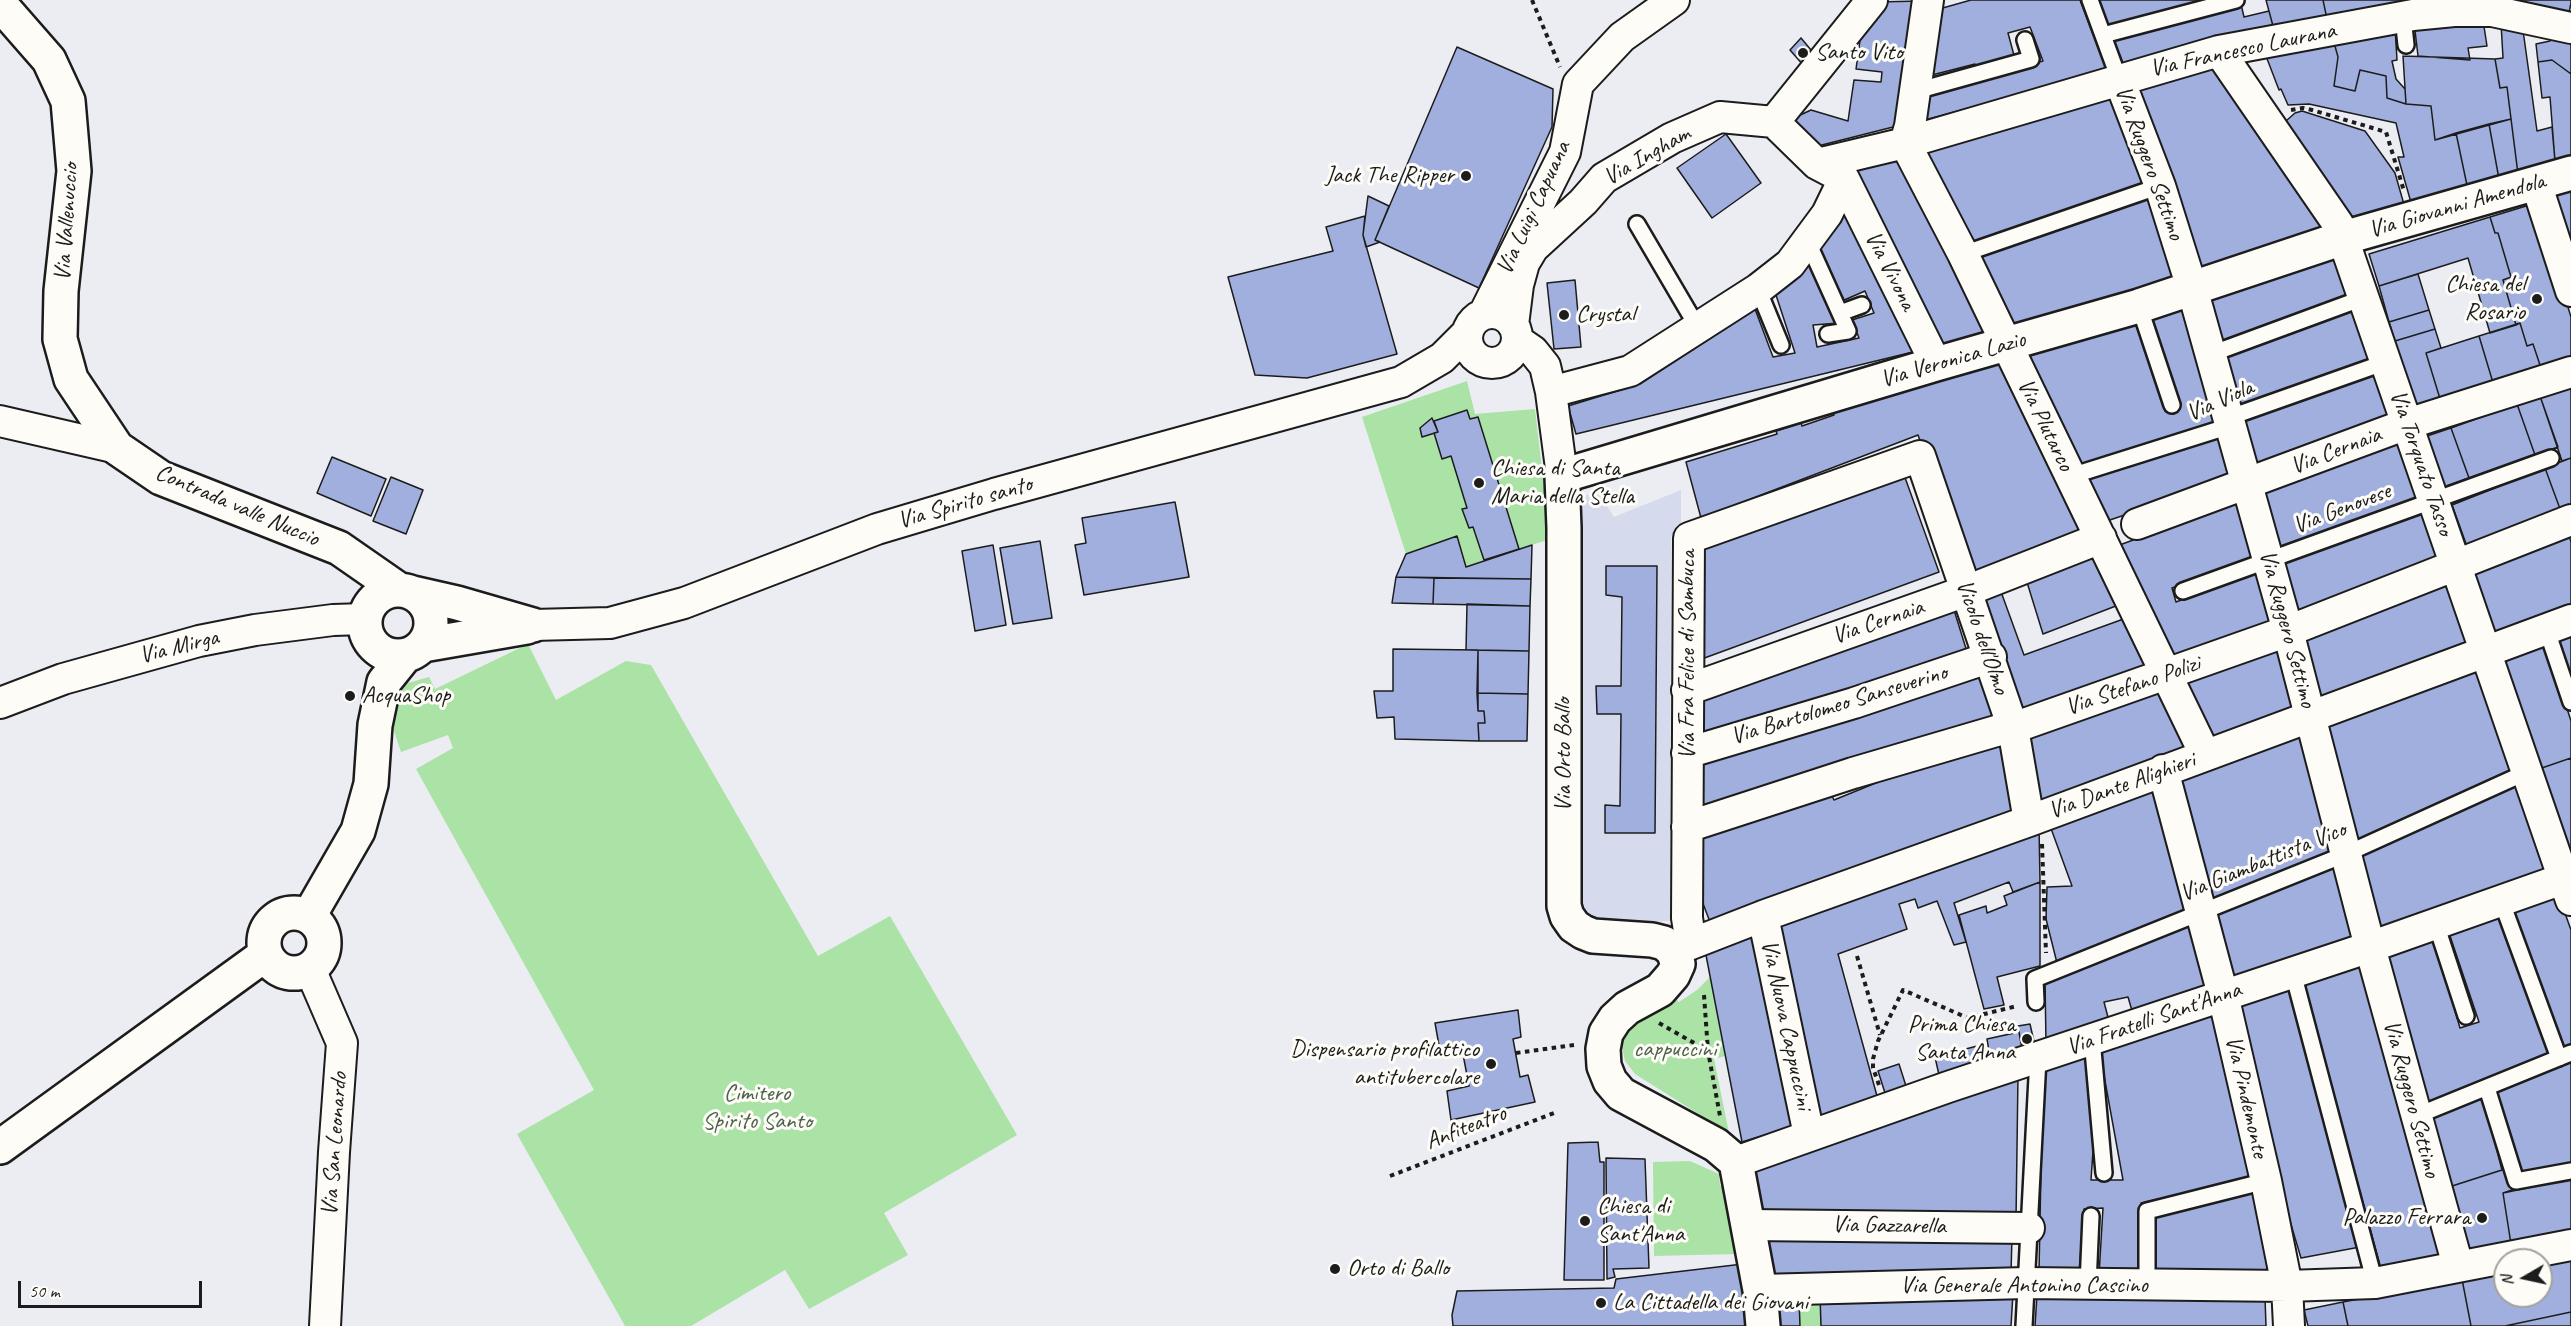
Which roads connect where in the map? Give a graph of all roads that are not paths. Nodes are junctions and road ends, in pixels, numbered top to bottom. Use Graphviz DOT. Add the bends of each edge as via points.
graph roads {
  1 [pos="1674,0"];
  2 [pos="1872,0"];
  3 [pos="2090,0"];
  4 [pos="2236,0"];
  5 [pos="1932,1"];
  6 [pos="0,4"];
  7 [pos="2571,28"];
  8 [pos="2103,35"];
  9 [pos="2025,40"];
  10 [pos="2219,51"];
  11 [pos="2118,79"];
  12 [pos="1916,91"];
  13 [pos="1774,122"];
  14 [pos="1905,143"];
  15 [pos="1817,164"];
  16 [pos="2571,173"];
  17 [pos="1844,178"];
  18 [pos="2536,183"];
  19 [pos="2160,186"];
  20 [pos="1636,224"];
  21 [pos="2343,238"];
  22 [pos="1807,240"];
  23 [pos="1963,254"];
  24 [pos="2192,288"];
  25 [pos="1758,289"];
  26 [pos="2571,291"];
  27 [pos="2363,298"];
  28 [pos="1862,305"];
  29 [pos="2139,306"];
  30 [pos="1840,313"];
  31 [pos="1476,323"];
  32 [pos="1698,328"];
  33 [pos="1515,332"];
  34 [pos="1828,334"];
  35 [pos="1780,345"];
  36 [pos="2005,345"];
  37 [pos="2211,354"];
  38 [pos="1492,362"];
  39 [pos="2386,362"];
  40 [pos="1936,364"];
  41 [pos="2571,372"];
  42 [pos="1401,382"];
  43 [pos="1552,402"];
  44 [pos="2172,405"];
  45 [pos="2229,419"];
  46 [pos="0,421"];
  47 [pos="2407,424"];
  48 [pos="117,447"];
  49 [pos="1920,456"];
  50 [pos="2552,458"];
  51 [pos="1562,476"];
  52 [pos="2071,476"];
  53 [pos="2248,484"];
  54 [pos="2433,499"];
  55 [pos="2571,520"];
  56 [pos="2137,524"];
  57 [pos="2101,538"];
  58 [pos="339,548"];
  59 [pos="2268,561"];
  60 [pos="2457,565"];
  61 [pos="406,591"];
  62 [pos="1966,591"];
  63 [pos="2183,591"];
  64 [pos="367,622"];
  65 [pos="2559,624"];
  66 [pos="533,625"];
  67 [pos="2288,631"];
  68 [pos="414,650"];
  69 [pos="2486,651"];
  70 [pos="1991,657"];
  71 [pos="2168,674"];
  72 [pos="1687,690"];
  73 [pos="2571,702"];
  74 [pos="0,703"];
  75 [pos="2310,716"];
  76 [pos="375,725"];
  77 [pos="2013,728"];
  78 [pos="2199,742"];
  79 [pos="1687,753"];
  80 [pos="2163,770"];
  81 [pos="2527,772"];
  82 [pos="2035,818"];
  83 [pos="1687,826"];
  84 [pos="2346,854"];
  85 [pos="2569,885"];
  86 [pos="2501,900"];
  87 [pos="2201,910"];
  88 [pos="309,916"];
  89 [pos="1763,916"];
  90 [pos="2436,924"];
  91 [pos="2370,947"];
  92 [pos="1682,948"];
  93 [pos="266,954"];
  94 [pos="310,969"];
  95 [pos="2293,973"];
  96 [pos="2223,995"];
  97 [pos="2036,1002"];
  98 [pos="2466,1016"];
  99 [pos="2092,1039"];
  100 [pos="2565,1056"];
  101 [pos="2038,1058"];
  102 [pos="2487,1088"];
  103 [pos="2416,1116"];
  104 [pos="1809,1135"];
  105 [pos="0,1147"];
  106 [pos="1736,1162"];
  107 [pos="2571,1171"];
  108 [pos="2104,1173"];
  109 [pos="2266,1181"];
  110 [pos="2091,1216"];
  111 [pos="1749,1226"];
  112 [pos="2029,1228"];
  113 [pos="2571,1245"];
  114 [pos="2458,1266"];
  115 [pos="2026,1283"];
  116 [pos="2374,1283"];
  117 [pos="2088,1285"];
  118 [pos="2146,1286"];
  119 [pos="2287,1286"];
  120 [pos="1760,1290"];
  121 [pos="325,1326"];
  122 [pos="1763,1326"];
  123 [pos="2024,1326"];
  124 [pos="2289,1326"];
  1 -- 31 [label="street, Via Luigi Capuana" via="1622,37 1578,84 1565,152"];
  2 -- 13 [label="street"];
  3 -- 8 [label="lane, Via Ruggero Settimo"];
  4 -- 8 [label="lane"];
  5 -- 12 [label="street"];
  6 -- 48 [label="street, Via Vallenuccio" via="49,60 68,101 74,171 60,339 71,379"];
  7 -- 10 [label="street, Via Francesco Laurana" via="2492,11 2435,12 2405,31"];
  8 -- 11 [label="lane, Via Ruggero Settimo"];
  9 -- 12 [label="lane" via="2031,59"];
  10 -- 11 [label="street, Via Francesco Laurana"];
  10 -- 21 [label="street, Via Torquato Tasso" via="2338,225"];
  11 -- 14 [label="street, Via Francesco Laurana"];
  11 -- 19 [label="street, Via Ruggero Settimo"];
  12 -- 14 [label="street"];
  13 -- 15 [label="street"];
  13 -- 33 [label="street, Via Ingham" via="1720,117 1672,138 1604,178 1533,248 1524,263 1518,285"];
  14 -- 15 [label="street, Via Francesco Laurana"];
  14 -- 23 [label="street, Via Plutarco"];
  15 -- 17 [label="street"];
  16 -- 18 [label="street, Via Giovanni Amendola"];
  17 -- 22 [label="street" via="1827,214"];
  17 -- 40 [label="street, Via Vivona"];
  18 -- 21 [label="street, Via Giovanni Amendola"];
  18 -- 26 [label="street"];
  19 -- 23 [label="lane"];
  19 -- 24 [label="street, Via Ruggero Settimo"];
  20 -- 32 [label="lane"];
  21 -- 24 [label="street, Via Veronica Lazio"];
  21 -- 27 [label="street, Via Torquato Tasso"];
  22 -- 25 [label="street" via="1790,264"];
  22 -- 30 [label="lane"];
  23 -- 36 [label="street, Via Plutarco"];
  24 -- 29 [label="street, Via Veronica Lazio"];
  24 -- 37 [label="street, Via Ruggero Settimo"];
  25 -- 32 [label="street"];
  25 -- 35 [label="lane"];
  27 -- 37 [label="lane"];
  27 -- 39 [label="street, Via Torquato Tasso"];
  28 -- 30 [label="lane"];
  29 -- 36 [label="street, Via Veronica Lazio"];
  29 -- 44 [label="lane"];
  30 -- 34 [label="lane" via="1848,331"];
  31 -- 33 [label="street" via="1500,314"];
  31 -- 38 [label="street" via="1467,340 1474,355"];
  31 -- 42 [label="street, Via Luigi Capuana" via="1442,357"];
  32 -- 43 [label="street" via="1630,370"];
  33 -- 38 [label="street" via="1510,355"];
  33 -- 43 [label="street" via="1545,366"];
  36 -- 40 [label="street, Via Veronica Lazio"];
  36 -- 52 [label="street, Via Plutarco"];
  37 -- 45 [label="street, Via Ruggero Settimo"];
  38 -- 42 [label="street" via="1421,385"];
  38 -- 43 [label="street" via="1520,371"];
  39 -- 45 [label="lane, Via Viola"];
  39 -- 47 [label="street, Via Torquato Tasso"];
  40 -- 51 [label="street, Via Veronica Lazio"];
  41 -- 47 [label="street, Via Cernaia"];
  42 -- 66 [label="street, Via Spirito santo" via="877,529 684,603 610,623"];
  43 -- 51 [label="street"];
  45 -- 52 [label="lane, Via Viola" via="2217,430"];
  45 -- 53 [label="street, Via Ruggero Settimo"];
  46 -- 48 [label="street, Contrada valle Nuccio"];
  47 -- 53 [label="street, Via Cernaia"];
  47 -- 54 [label="street, Via Torquato Tasso"];
  48 -- 58 [label="street, Contrada valle Nuccio" via="161,478"];
  49 -- 62 [label="street, Vicolo dell'Olmo"];
  49 -- 72 [label="street, Via Fra Felice di Sambuca" via="1689,538"];
  50 -- 54 [label="lane, Via Genovese"];
  51 -- 92 [label="street, Via Orto Ballo" via="1564,906 1574,926 1593,936 1652,940"];
  52 -- 57 [label="street, Via Plutarco"];
  53 -- 56 [label="street, Via Cernaia"];
  53 -- 59 [label="street, Via Ruggero Settimo"];
  54 -- 59 [label="lane, Via Genovese"];
  54 -- 60 [label="street, Via Torquato Tasso"];
  55 -- 60 [label="street, Via Stefano Polizi"];
  57 -- 62 [label="street, Via Cernaia"];
  57 -- 71 [label="street, Via Plutarco"];
  58 -- 61 [label="street, Contrada valle Nuccio"];
  58 -- 64 [label="street, Contrada valle Nuccio"];
  59 -- 63 [label="lane, Via Genovese"];
  59 -- 67 [label="street, Via Ruggero Settimo"];
  60 -- 67 [label="street, Via Stefano Polizi"];
  60 -- 69 [label="street, Via Torquato Tasso"];
  61 -- 64 [label="street" via="386,591 376,597"];
  61 -- 66 [label="street, Via Spirito santo"];
  61 -- 68 [label="street" via="428,607 431,616 431,627"];
  62 -- 70 [label="street, Vicolo dell'Olmo"];
  62 -- 72 [label="street, Via Cernaia"];
  64 -- 68 [label="street" via="384,653"];
  64 -- 74 [label="street, Via Mirga" via="333,620 199,641 63,679"];
  64 -- 76 [label="street"];
  65 -- 69 [label="street, Via Dante Alighieri"];
  65 -- 73 [label="lane"];
  66 -- 68 [label="street, Via Spirito santo"];
  67 -- 71 [label="street, Via Stefano Polizi"];
  67 -- 75 [label="street, Via Ruggero Settimo"];
  68 -- 76 [label="street" via="384,682"];
  69 -- 75 [label="street, Via Dante Alighieri"];
  69 -- 81 [label="street, Via Torquato Tasso"];
  70 -- 77 [label="street, Vicolo dell'Olmo"];
  70 -- 79 [label="street, Via Bartolomeo Sanseverino"];
  71 -- 77 [label="street, Via Stefano Polizi"];
  71 -- 78 [label="street, Via Plutarco"];
  72 -- 79 [label="street, Via Fra Felice di Sambuca"];
  75 -- 80 [label="street, Via Dante Alighieri"];
  75 -- 84 [label="street, Via Ruggero Settimo"];
  76 -- 88 [label="street" via="371,784 358,831"];
  77 -- 82 [label="street, Vicolo dell'Olmo"];
  77 -- 83 [label="street, Via Stefano Polizi"];
  79 -- 83 [label="street, Via Fra Felice di Sambuca"];
  80 -- 82 [label="street, Via Dante Alighieri"];
  80 -- 87 [label="street, Via Pindemonte"];
  81 -- 84 [label="lane, Via Giambattista Vico"];
  81 -- 85 [label="street, Via Torquato Tasso"];
  82 -- 89 [label="street, Via Dante Alighieri"];
  83 -- 92 [label="street, Via Fra Felice di Sambuca" via="1687,918"];
  84 -- 87 [label="lane, Via Giambattista Vico"];
  84 -- 91 [label="street, Via Ruggero Settimo"];
  85 -- 86 [label="street, Via Fratelli Sant'Anna"];
  86 -- 90 [label="street, Via Fratelli Sant'Anna"];
  86 -- 100 [label="lane"];
  87 -- 96 [label="street, Via Pindemonte"];
  87 -- 97 [label="lane, Via Giambattista Vico" via="2035,979"];
  88 -- 93 [label="street" via="288,913 278,917 266,933"];
  88 -- 94 [label="street" via="323,932 325,942 323,953"];
  89 -- 92 [label="street, Via Dante Alighieri"];
  89 -- 104 [label="street, Via Nuova Cappuccini"];
  90 -- 91 [label="street, Via Fratelli Sant'Anna"];
  90 -- 98 [label="lane"];
  91 -- 95 [label="street, Via Fratelli Sant'Anna"];
  91 -- 103 [label="street, Via Ruggero Settimo"];
  92 -- 106 [label="street" via="1673,975 1660,990 1615,1019 1605,1041 1604,1066 1610,1082 1621,1094 1716,1145"];
  93 -- 94 [label="street" via="272,963 290,973"];
  93 -- 105 [label="street"];
  94 -- 121 [label="street, Via San Leonardo" via="342,1043"];
  95 -- 96 [label="street, Via Fratelli Sant'Anna"];
  95 -- 116 [label="lane"];
  96 -- 99 [label="street, Via Fratelli Sant'Anna"];
  96 -- 109 [label="street, Via Pindemonte"];
  99 -- 101 [label="street, Via Fratelli Sant'Anna"];
  99 -- 108 [label="lane"];
  100 -- 102 [label="lane"];
  101 -- 104 [label="street, Via Fratelli Sant'Anna"];
  101 -- 112 [label="lane"];
  102 -- 103 [label="lane"];
  102 -- 107 [label="lane" via="2516,1181"];
  103 -- 114 [label="street, Via Ruggero Settimo"];
  104 -- 106 [label="street, Via Fratelli Sant'Anna"];
  106 -- 111 [label="street"];
  109 -- 118 [label="lane" via="2147,1211"];
  109 -- 119 [label="street, Via Pindemonte"];
  110 -- 117 [label="lane"];
  111 -- 112 [label="street, Via Gazzarella"];
  111 -- 120 [label="street"];
  112 -- 115 [label="lane"];
  113 -- 114 [label="street, Via Generale Antonino Cascino"];
  114 -- 116 [label="street, Via Generale Antonino Cascino"];
  115 -- 117 [label="street, Via Generale Antonino Cascino"];
  115 -- 120 [label="street, Via Generale Antonino Cascino"];
  115 -- 123 [label="lane"];
  116 -- 119 [label="street, Via Generale Antonino Cascino"];
  117 -- 118 [label="street, Via Generale Antonino Cascino"];
  118 -- 119 [label="street, Via Generale Antonino Cascino"];
  119 -- 124 [label="street, Via Pindemonte"];
  120 -- 122 [label="street"];
}
